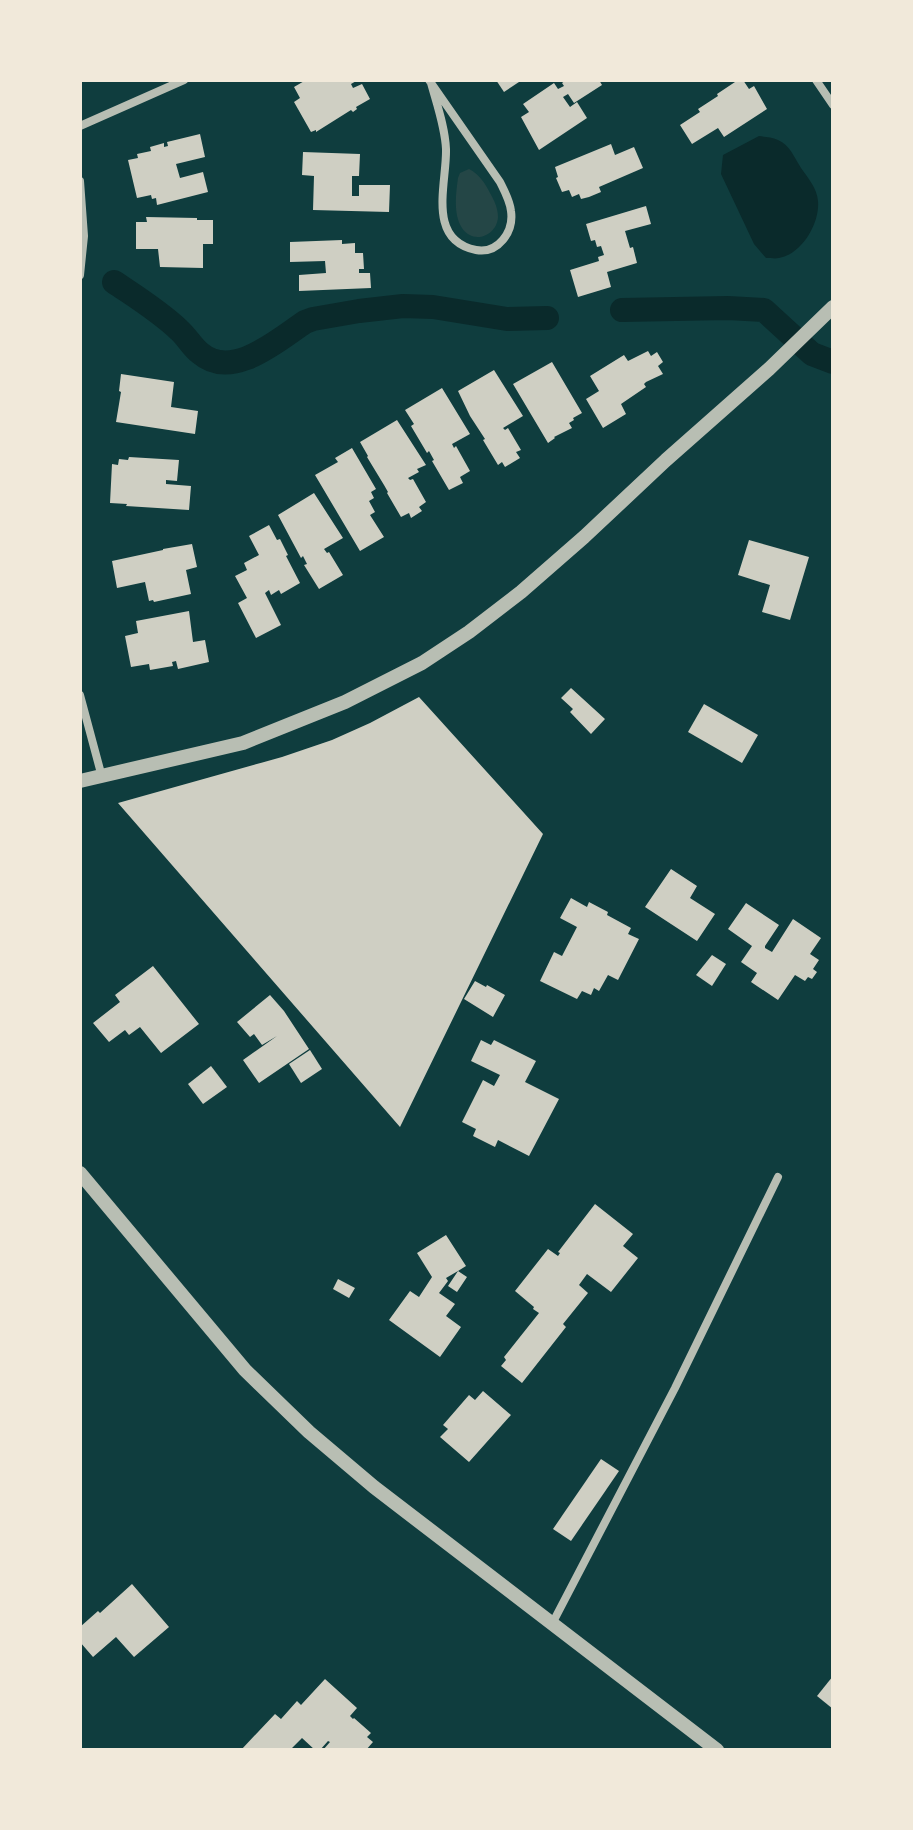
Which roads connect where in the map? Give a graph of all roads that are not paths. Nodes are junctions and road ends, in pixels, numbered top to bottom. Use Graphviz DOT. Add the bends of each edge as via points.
graph roads {
  1 [pos="184,80"];
  2 [pos="816,80"];
  3 [pos="430,82"];
  4 [pos="833,105"];
  5 [pos="80,126"];
  6 [pos="80,181"];
  7 [pos="80,275"];
  8 [pos="833,307"];
  9 [pos="80,695"];
  10 [pos="102,777"];
  11 [pos="80,781"];
  12 [pos="80,1173"];
  13 [pos="778,1177"];
  14 [pos="551,1624"];
  15 [pos="717,1750"];
  1 -- 5 [label="street"];
  2 -- 4 [label="street"];
  3 -- 3 [label="street" via="508,197 506,237 488,250 460,244 447,230 444,130"];
  6 -- 7 [label="street"];
  8 -- 10 [label="street" via="532,583 422,663 345,702 243,743"];
  9 -- 10 [label="street"];
  10 -- 11 [label="street"];
  12 -- 14 [label="street" via="245,1370 294,1418"];
  13 -- 14 [label="street"];
  14 -- 15 [label="street"];
}
